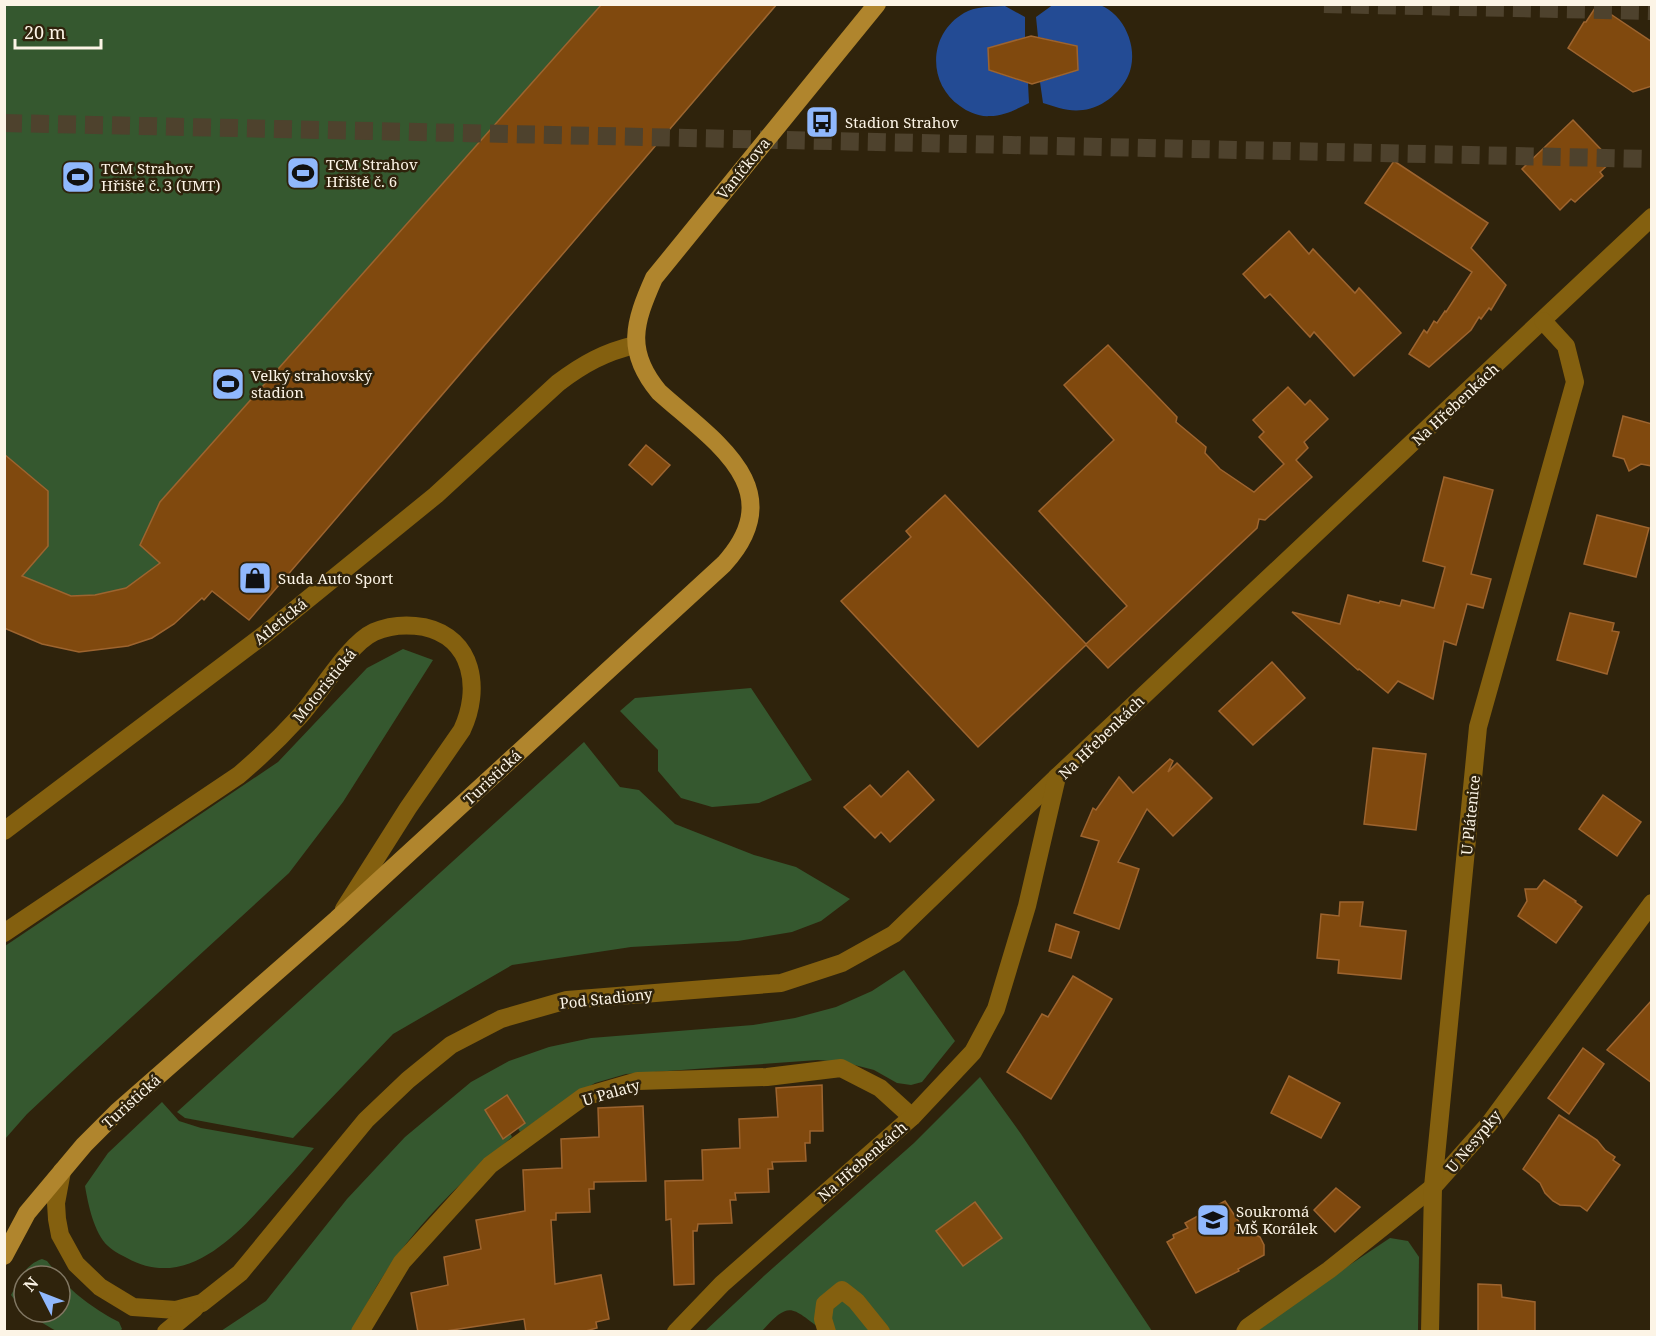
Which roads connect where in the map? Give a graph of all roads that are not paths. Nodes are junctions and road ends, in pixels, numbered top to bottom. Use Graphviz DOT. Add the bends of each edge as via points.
graph roads {
  1 [pos="877,4"];
  2 [pos="1652,217"];
  3 [pos="1543,321"];
  4 [pos="635,345"];
  5 [pos="1056,777"];
  6 [pos="4,831"];
  7 [pos="1652,903"];
  8 [pos="337,919"];
  9 [pos="4,933"];
  10 [pos="912,1117"];
  11 [pos="62,1171"];
  12 [pos="1434,1187"];
  13 [pos="4,1256"];
  14 [pos="202,1303"];
  15 [pos="166,1332"];
  16 [pos="360,1332"];
  17 [pos="676,1332"];
  18 [pos="827,1332"];
  19 [pos="881,1332"];
  20 [pos="1245,1332"];
  21 [pos="1430,1332"];
  1 -- 4 [label="main road, Vaníčkova" via="654,278 641,307"];
  2 -- 3 [label="street, Na Hřebenkách"];
  3 -- 5 [label="street, Na Hřebenkách"];
  3 -- 12 [label="street, U Plátenice" via="1566,346 1575,382 1478,727"];
  4 -- 6 [label="street, Atletická" via="600,355 580,366 436,495 265,634"];
  4 -- 8 [label="main road, Turistická" via="643,369 659,392 727,453 743,475 751,513 743,537 724,564"];
  5 -- 10 [label="street, Na Hřebenkách" via="1027,906 996,1009 973,1052"];
  5 -- 14 [label="street, Pod Stadiony" via="894,934 842,963 781,983 567,1000 501,1019 451,1045 366,1120 240,1273"];
  7 -- 12 [label="street, U Nesypky" via="1489,1124"];
  8 -- 9 [label="street, Motoristická" via="469,716 473,687 468,664 451,640 431,629 389,627 358,643 300,716 239,775"];
  8 -- 11 [label="main road, Turistická" via="117,1112"];
  10 -- 16 [label="street, U Palaty" via="880,1088 841,1068 767,1077 638,1082 583,1097 490,1165 402,1262"];
  10 -- 17 [label="street, Na Hřebenkách" via="722,1284"];
  11 -- 13 [label="main road" via="27,1213"];
  11 -- 14 [label="street, Pod Stadiony" via="56,1203 60,1235 87,1277 133,1307 176,1310"];
  12 -- 20 [label="street, U Nesypky"];
  12 -- 21 [label="street, U Plátenice"];
  14 -- 15 [label="street, Pod Stadiony"];
  18 -- 19 [label="street" via="823,1319 825,1304 842,1290"];
}
